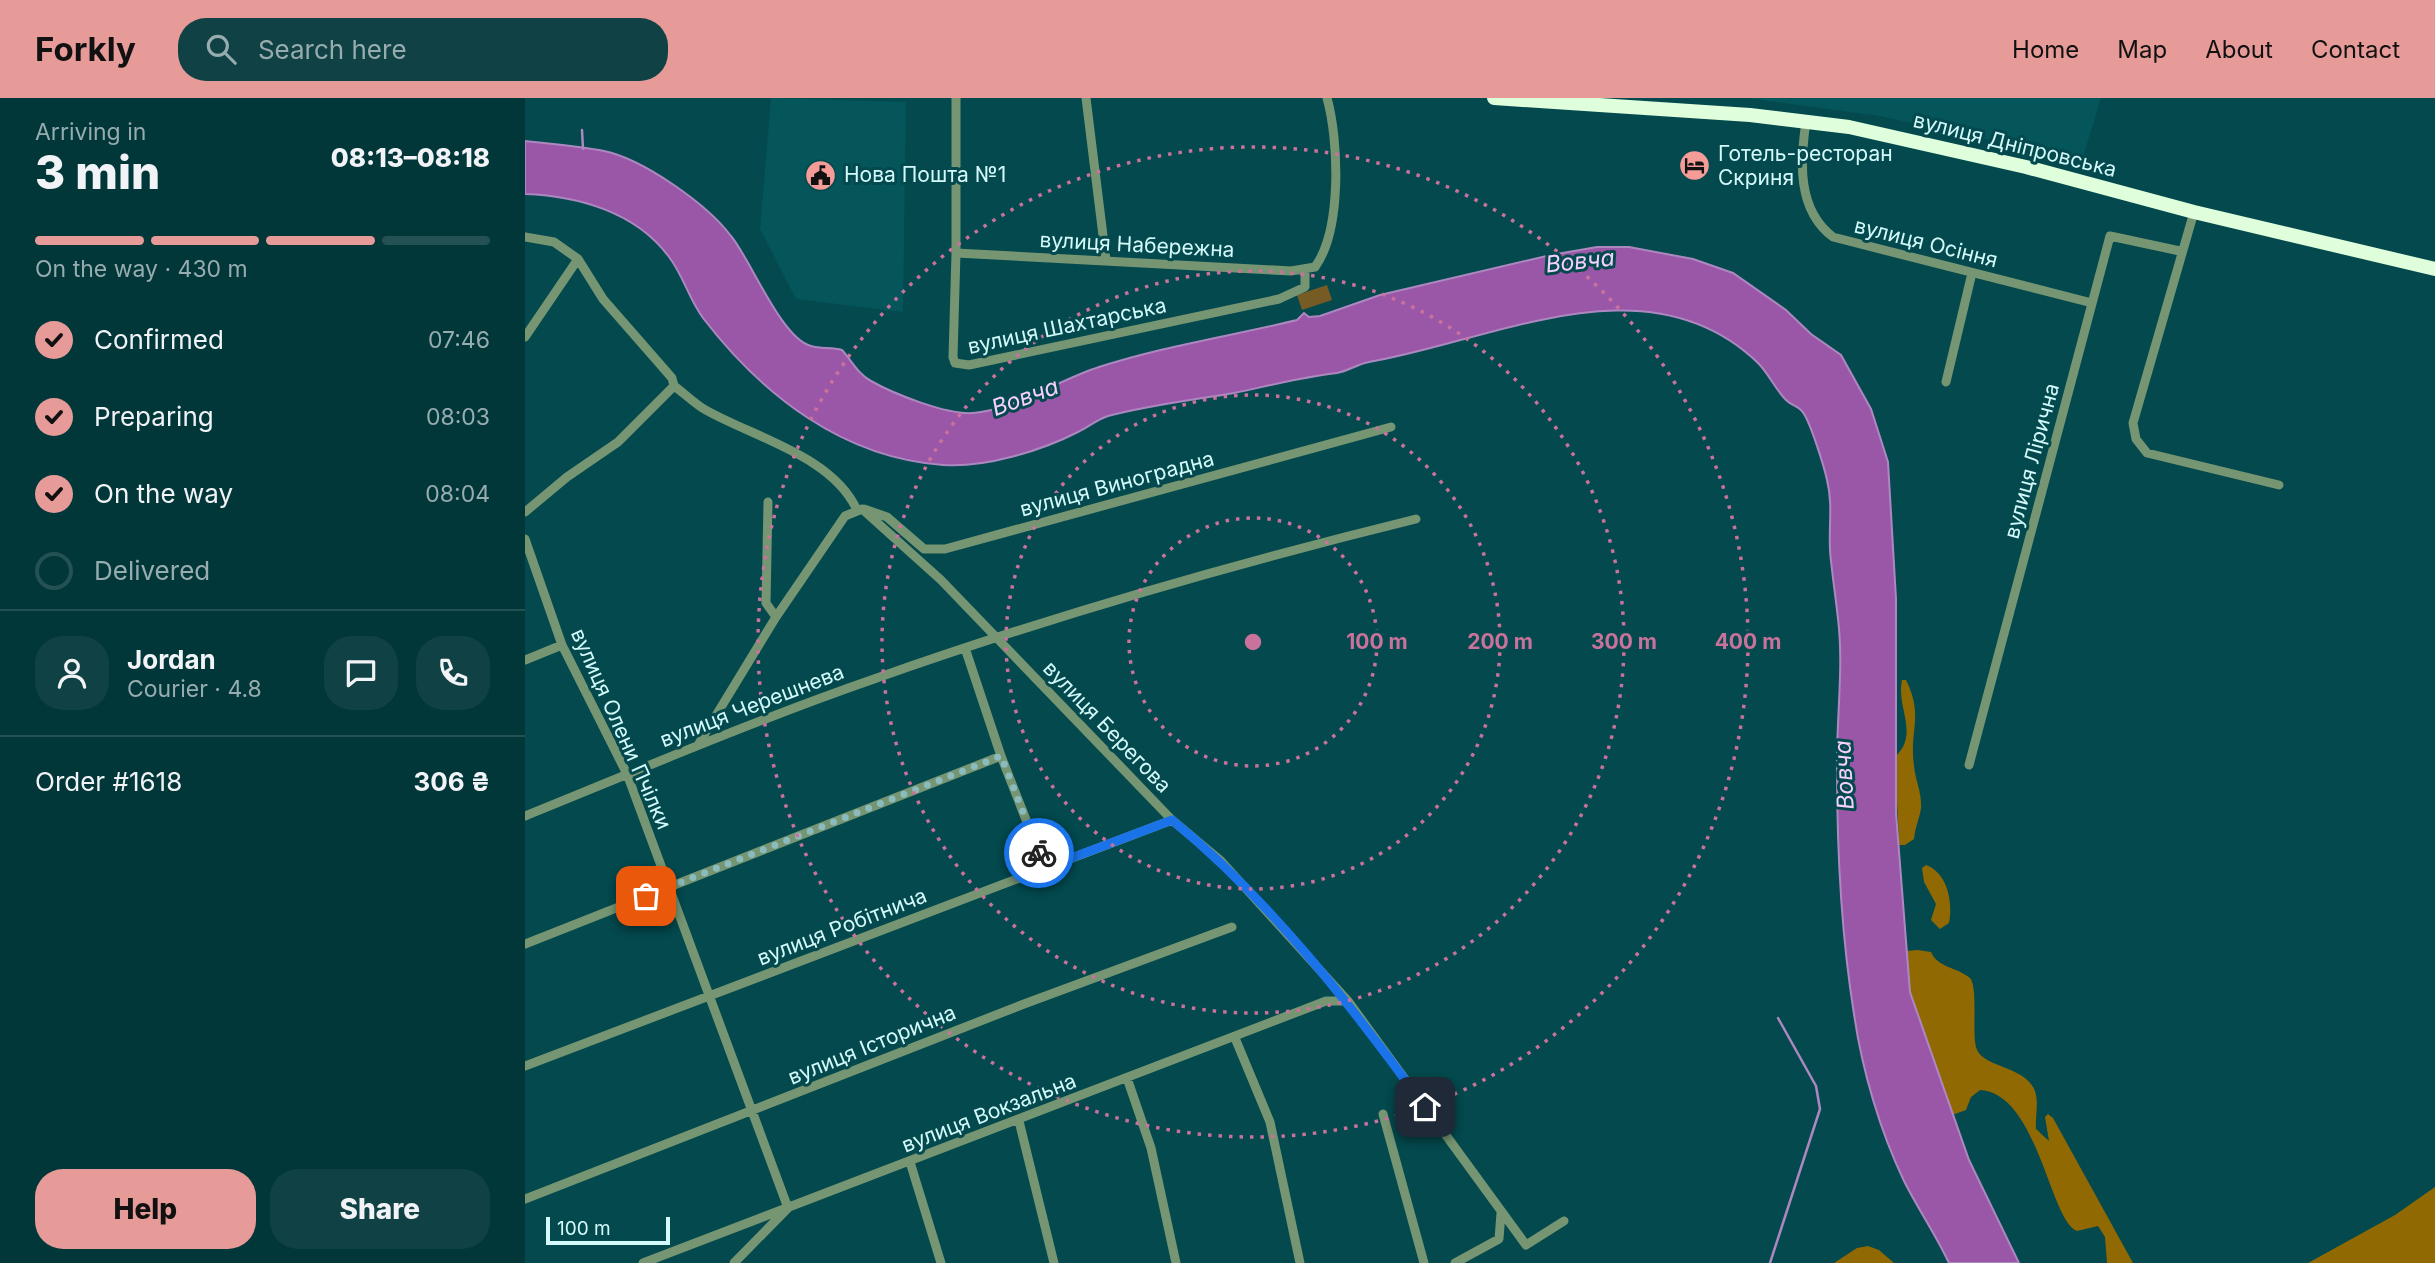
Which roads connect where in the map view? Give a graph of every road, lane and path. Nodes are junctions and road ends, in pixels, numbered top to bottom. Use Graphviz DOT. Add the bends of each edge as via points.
graph roads {
  1 [pos="956,98"];
  2 [pos="1086,98"];
  3 [pos="1327,98"];
  4 [pos="1495,98"];
  5 [pos="1806,121"];
  6 [pos="2194,212"];
  7 [pos="525,237"];
  8 [pos="2181,251"];
  9 [pos="956,253"];
  10 [pos="579,259"];
  11 [pos="1106,260"];
  12 [pos="2435,269"];
  13 [pos="1305,270"];
  14 [pos="1972,273"];
  15 [pos="2092,303"];
  16 [pos="525,337"];
  17 [pos="1946,382"];
  18 [pos="674,386"];
  19 [pos="1391,427"];
  20 [pos="2279,485"];
  21 [pos="768,502"];
  22 [pos="860,510"];
  23 [pos="525,512"];
  24 [pos="1416,519"];
  25 [pos="525,540"];
  26 [pos="776,617"];
  27 [pos="995,639"];
  28 [pos="562,645"];
  29 [pos="965,648"];
  30 [pos="525,660"];
  31 [pos="698,745"];
  32 [pos="1001,756"];
  33 [pos="1969,765"];
  34 [pos="627,774"];
  35 [pos="525,816"];
  36 [pos="1172,820"];
  37 [pos="1045,868"];
  38 [pos="670,887"];
  39 [pos="1232,927"];
  40 [pos="525,944"];
  41 [pos="709,998"];
  42 [pos="1348,1002"];
  43 [pos="1235,1038"];
  44 [pos="525,1066"];
  45 [pos="1127,1078"];
  46 [pos="752,1112"];
  47 [pos="1383,1114"];
  48 [pos="1019,1121"];
  49 [pos="910,1162"];
  50 [pos="525,1199"];
  51 [pos="788,1208"];
  52 [pos="1501,1213"];
  53 [pos="1564,1221"];
  54 [pos="643,1263"];
  55 [pos="734,1263"];
  56 [pos="941,1263"];
  57 [pos="1054,1263"];
  58 [pos="1176,1263"];
  59 [pos="1300,1263"];
  60 [pos="1424,1263"];
  61 [pos="1455,1263"];
  1 -- 9 [label="street, вулиця Шахтарська"];
  2 -- 11 [label="street"];
  3 -- 13 [label="street, вулиця Набережна" via="1334,127 1333,213 1326,248 1315,267"];
  4 -- 5 [label="highway, вулиця Дніпровська"];
  5 -- 6 [label="highway, вулиця Дніпровська" via="2012,164"];
  5 -- 14 [label="street, вулиця Осіння" via="1801,174 1823,230 1849,243"];
  6 -- 8 [label="street"];
  6 -- 12 [label="highway, вулиця Дніпровська"];
  7 -- 10 [label="street" via="554,242"];
  8 -- 15 [label="street, вулиця Лірична" via="2110,236"];
  8 -- 20 [label="street" via="2133,424 2136,439 2147,453"];
  9 -- 11 [label="street, вулиця Набережна"];
  9 -- 13 [label="street, вулиця Шахтарська" via="953,358 961,366 1279,299 1305,287"];
  10 -- 16 [label="street"];
  10 -- 18 [label="street, вулиця Берегова" via="603,299 672,378"];
  11 -- 13 [label="street, вулиця Набережна"];
  14 -- 15 [label="street, вулиця Осіння"];
  14 -- 17 [label="street"];
  15 -- 33 [label="street, вулиця Лірична"];
  18 -- 22 [label="street, вулиця Берегова" via="704,409 824,471"];
  18 -- 23 [label="street" via="618,442"];
  19 -- 22 [label="street, вулиця Виноградна" via="945,549 924,549 887,517"];
  21 -- 26 [label="street" via="766,603"];
  22 -- 26 [label="street" via="845,516"];
  22 -- 27 [label="street, вулиця Берегова" via="941,580"];
  24 -- 27 [label="street" via="1130,595"];
  25 -- 28 [label="street, вулиця Олени Пчілки"];
  26 -- 31 [label="street"];
  27 -- 29 [label="street, вулиця Черешнева"];
  27 -- 36 [label="street, вулиця Берегова"];
  28 -- 30 [label="street"];
  28 -- 34 [label="street, вулиця Олени Пчілки"];
  29 -- 31 [label="street, вулиця Черешнева"];
  29 -- 32 [label="street"];
  31 -- 34 [label="street, вулиця Черешнева"];
  32 -- 37 [label="street"];
  32 -- 38 [label="street"];
  34 -- 35 [label="street, вулиця Черешнева"];
  34 -- 38 [label="street, вулиця Олени Пчілки"];
  36 -- 37 [label="street, вулиця Робітнича"];
  36 -- 42 [label="street, вулиця Берегова" via="1221,861"];
  37 -- 41 [label="street, вулиця Робітнича"];
  38 -- 40 [label="street"];
  38 -- 41 [label="street, вулиця Олени Пчілки"];
  39 -- 46 [label="street, вулиця Історична"];
  41 -- 44 [label="street, вулиця Робітнича"];
  41 -- 46 [label="street, вулиця Олени Пчілки"];
  42 -- 43 [label="street, вулиця Вокзальна" via="1326,1001"];
  42 -- 52 [label="street, вулиця Берегова"];
  43 -- 45 [label="street, вулиця Вокзальна"];
  43 -- 59 [label="street" via="1270,1122"];
  45 -- 48 [label="street, вулиця Вокзальна"];
  45 -- 58 [label="street" via="1151,1148"];
  46 -- 50 [label="street, вулиця Історична"];
  46 -- 51 [label="street, вулиця Олени Пчілки"];
  47 -- 60 [label="street"];
  48 -- 49 [label="street, вулиця Вокзальна"];
  48 -- 57 [label="street"];
  49 -- 51 [label="street, вулиця Вокзальна"];
  49 -- 56 [label="street"];
  51 -- 54 [label="street, вулиця Вокзальна"];
  51 -- 55 [label="street"];
  52 -- 53 [label="street, вулиця Берегова" via="1526,1245"];
  52 -- 61 [label="street" via="1499,1239"];
}
